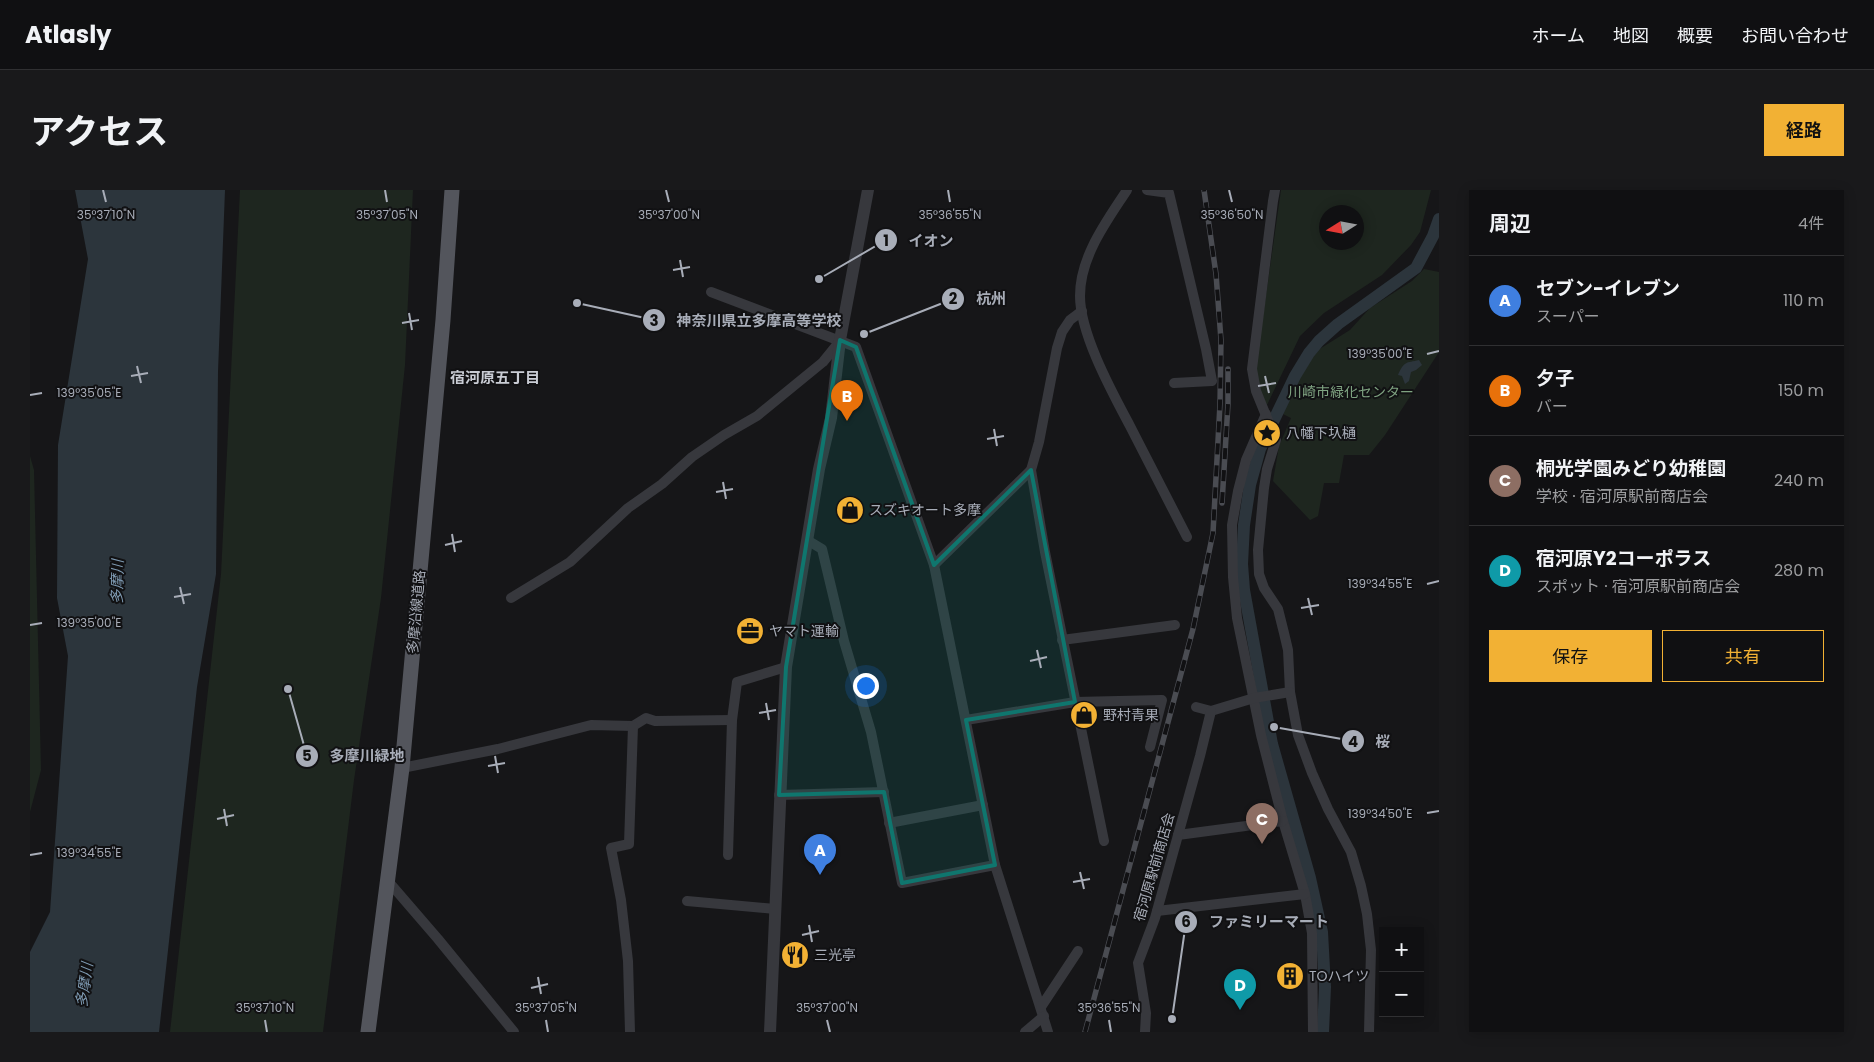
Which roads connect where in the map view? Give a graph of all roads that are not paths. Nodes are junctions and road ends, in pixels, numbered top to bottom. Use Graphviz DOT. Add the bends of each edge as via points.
graph roads {
  1 [pos="452,190"];
  2 [pos="868,190"];
  3 [pos="1127,190"];
  4 [pos="1147,190"];
  5 [pos="1276,190"];
  6 [pos="712,292"];
  7 [pos="1082,310"];
  8 [pos="840,340"];
  9 [pos="1174,383"];
  10 [pos="1266,415"];
  11 [pos="1031,470"];
  12 [pos="1187,537"];
  13 [pos="807,540"];
  14 [pos="934,565"];
  15 [pos="511,598"];
  16 [pos="1175,625"];
  17 [pos="1062,640"];
  18 [pos="786,666"];
  19 [pos="1286,692"];
  20 [pos="1256,698"];
  21 [pos="1075,702"];
  22 [pos="1196,707"];
  23 [pos="1210,711"];
  24 [pos="732,720"];
  25 [pos="966,720"];
  26 [pos="633,726"];
  27 [pos="1150,746"];
  28 [pos="402,768"];
  29 [pos="884,792"];
  30 [pos="780,795"];
  31 [pos="982,805"];
  32 [pos="1283,821"];
  33 [pos="889,823"];
  34 [pos="1178,835"];
  35 [pos="1104,841"];
  36 [pos="728,855"];
  37 [pos="995,865"];
  38 [pos="388,881"];
  39 [pos="1305,894"];
  40 [pos="688,901"];
  41 [pos="775,909"];
  42 [pos="1156,911"];
  43 [pos="1078,951"];
  44 [pos="1043,1012"];
  45 [pos="368,1032"];
  46 [pos="514,1032"];
  47 [pos="630,1032"];
  48 [pos="770,1032"];
  49 [pos="1025,1032"];
  50 [pos="1048,1032"];
  51 [pos="1145,1032"];
  52 [pos="1313,1032"];
  53 [pos="1369,1032"];
  1 -- 28 [label="main road, 多摩沿線道路"];
  2 -- 8 [label="street"];
  3 -- 7 [label="street" via="1097,236 1088,258 1080,295"];
  4 -- 9 [label="street" via="1169,193 1212,381"];
  5 -- 10 [label="street" via="1252,360 1256,391"];
  6 -- 8 [label="street"];
  7 -- 11 [label="street" via="1062,332"];
  7 -- 12 [label="street" via="1103,374"];
  8 -- 13 [label="street" via="831,418"];
  8 -- 14 [label="street" via="856,347"];
  8 -- 15 [label="street" via="823,362 757,416 692,457 628,508 570,562"];
  10 -- 19 [label="street" via="1276,440 1264,488 1259,574 1278,609 1288,650"];
  10 -- 20 [label="street" via="1246,460 1232,525 1237,618"];
  11 -- 14 [label="street"];
  11 -- 17 [label="street"];
  13 -- 18 [label="street"];
  13 -- 29 [label="street" via="822,549"];
  14 -- 25 [label="street"];
  16 -- 17 [label="street"];
  17 -- 21 [label="street"];
  18 -- 24 [label="street" via="737,682"];
  18 -- 30 [label="street"];
  19 -- 20 [label="street"];
  19 -- 53 [label="street" via="1306,757 1351,852 1361,886 1371,950"];
  20 -- 23 [label="street"];
  20 -- 32 [label="street" via="1261,735"];
  21 -- 25 [label="street"];
  21 -- 27 [label="street" via="1162,700"];
  21 -- 35 [label="street"];
  22 -- 23 [label="street"];
  23 -- 34 [label="street, 宿河原駅前商店会"];
  24 -- 26 [label="street" via="655,721 646,718"];
  24 -- 36 [label="street"];
  25 -- 31 [label="street"];
  26 -- 28 [label="street" via="591,725 498,749"];
  26 -- 47 [label="street" via="628,844 611,848 628,961"];
  28 -- 38 [label="main road, 多摩沿線道路"];
  29 -- 30 [label="street"];
  29 -- 33 [label="street"];
  30 -- 41 [label="street"];
  31 -- 33 [label="street"];
  31 -- 37 [label="street"];
  32 -- 34 [label="street"];
  32 -- 39 [label="street"];
  33 -- 37 [label="street" via="902,883"];
  34 -- 42 [label="street, 宿河原駅前商店会"];
  37 -- 44 [label="street"];
  38 -- 45 [label="main road, 多摩沿線道路"];
  38 -- 46 [label="street"];
  39 -- 42 [label="street"];
  39 -- 52 [label="street" via="1312,933"];
  40 -- 41 [label="street"];
  41 -- 48 [label="street"];
  42 -- 51 [label="street, 宿河原駅前商店会" via="1138,963 1146,1013"];
  43 -- 44 [label="street"];
  44 -- 49 [label="street"];
  44 -- 50 [label="street"];
}
